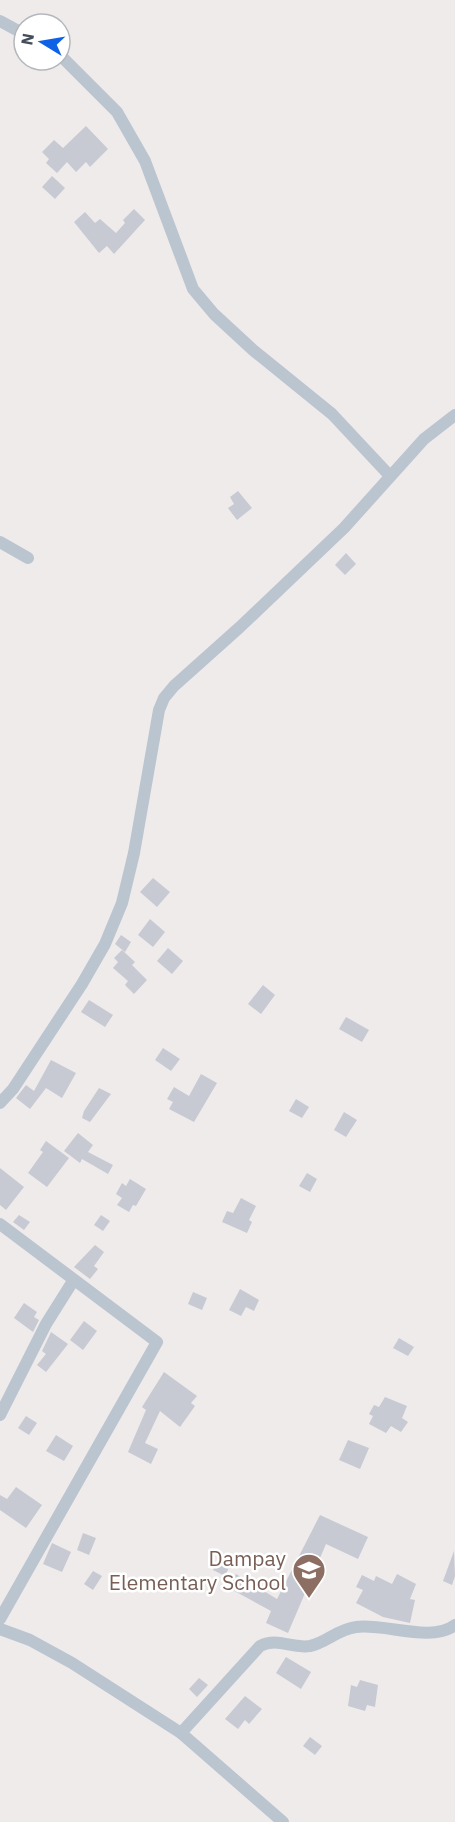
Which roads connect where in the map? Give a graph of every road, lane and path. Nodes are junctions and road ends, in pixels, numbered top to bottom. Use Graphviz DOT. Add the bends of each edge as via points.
graph roads {
  1 [pos="72,67"];
  2 [pos="455,415"];
  3 [pos="390,476"];
  4 [pos="0,542"];
  5 [pos="28,558"];
  6 [pos="0,1103"];
  7 [pos="0,1224"];
  8 [pos="73,1281"];
  9 [pos="0,1415"];
  10 [pos="0,1619"];
  11 [pos="455,1625"];
  12 [pos="0,1629"];
  13 [pos="181,1733"];
  14 [pos="282,1822"];
  1 -- 3 [label="street" via="117,112 145,161 193,289 253,350 332,414"];
  2 -- 3 [label="street" via="424,439"];
  3 -- 6 [label="street" via="344,528 164,699 122,903 82,984"];
  4 -- 5 [label="street"];
  7 -- 8 [label="street"];
  8 -- 9 [label="street" via="46,1324"];
  8 -- 10 [label="street" via="157,1342"];
  11 -- 13 [label="street" via="439,1633 359,1626 343,1629 312,1646 269,1642 260,1646"];
  12 -- 13 [label="street" via="72,1663"];
  13 -- 14 [label="street"];
}
